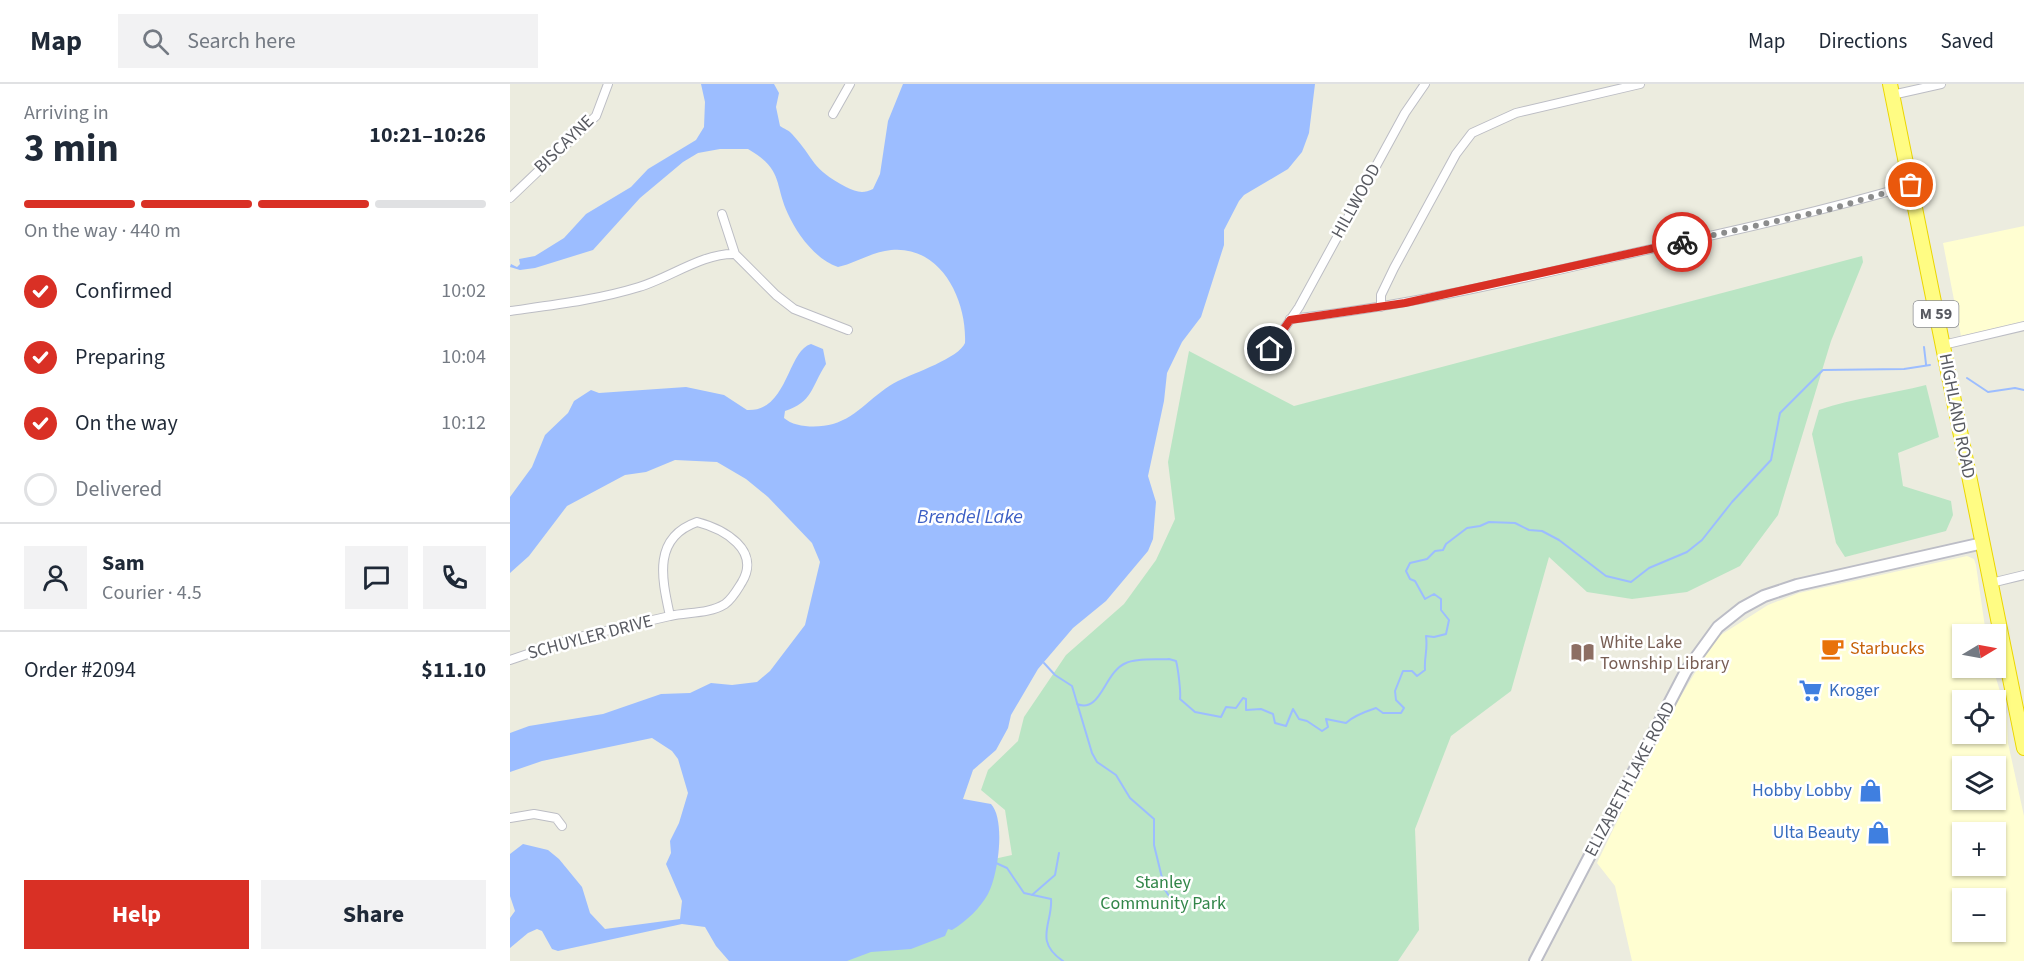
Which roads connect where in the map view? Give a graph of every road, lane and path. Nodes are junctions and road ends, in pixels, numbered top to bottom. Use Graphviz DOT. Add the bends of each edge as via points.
graph roads {
  1 [pos="608,84"];
  2 [pos="850,84"];
  3 [pos="1425,84"];
  4 [pos="1639,84"];
  5 [pos="1941,84"];
  6 [pos="1891,89"];
  7 [pos="832,114"];
  8 [pos="1911,185"];
  9 [pos="510,198"];
  10 [pos="722,214"];
  11 [pos="735,254"];
  12 [pos="1381,307"];
  13 [pos="510,311"];
  14 [pos="1290,320"];
  15 [pos="2024,326"];
  16 [pos="848,330"];
  17 [pos="1943,345"];
  18 [pos="1260,364"];
  19 [pos="1983,543"];
  20 [pos="2024,575"];
  21 [pos="1991,583"];
  22 [pos="670,616"];
  23 [pos="510,660"];
  24 [pos="2024,748"];
  25 [pos="510,818"];
  26 [pos="562,826"];
  27 [pos="1535,961"];
  1 -- 9 [label="street, BISCAYNE" via="596,116"];
  2 -- 7 [label="street"];
  3 -- 14 [label="street, HILLWOOD" via="1405,112"];
  4 -- 12 [label="street" via="1516,113 1472,133 1456,154 1389,278 1381,295"];
  5 -- 6 [label="street"];
  6 -- 8 [label="highway, HIGHLAND ROAD / M 59"];
  8 -- 12 [label="street" via="1831,209"];
  8 -- 17 [label="highway, HIGHLAND ROAD / M 59"];
  10 -- 11 [label="street"];
  11 -- 13 [label="street" via="715,256 620,293"];
  11 -- 16 [label="street" via="794,309"];
  12 -- 14 [label="street"];
  14 -- 18 [label="street, HILLWOOD"];
  15 -- 17 [label="street"];
  17 -- 19 [label="highway, HIGHLAND ROAD / M 59"];
  19 -- 21 [label="highway, HIGHLAND ROAD / M 59"];
  19 -- 27 [label="street, ELIZABETH LAKE ROAD" via="1786,588 1753,601 1725,621 1686,671"];
  20 -- 21 [label="street"];
  21 -- 24 [label="highway, HIGHLAND ROAD / M 59"];
  22 -- 22 [label="street, SCHUYLER DRIVE" via="709,610 735,595 747,568 746,553 740,544 697,522 673,537 662,565"];
  22 -- 23 [label="street, SCHUYLER DRIVE" via="575,638"];
  25 -- 26 [label="street" via="534,814 556,818"];
}
